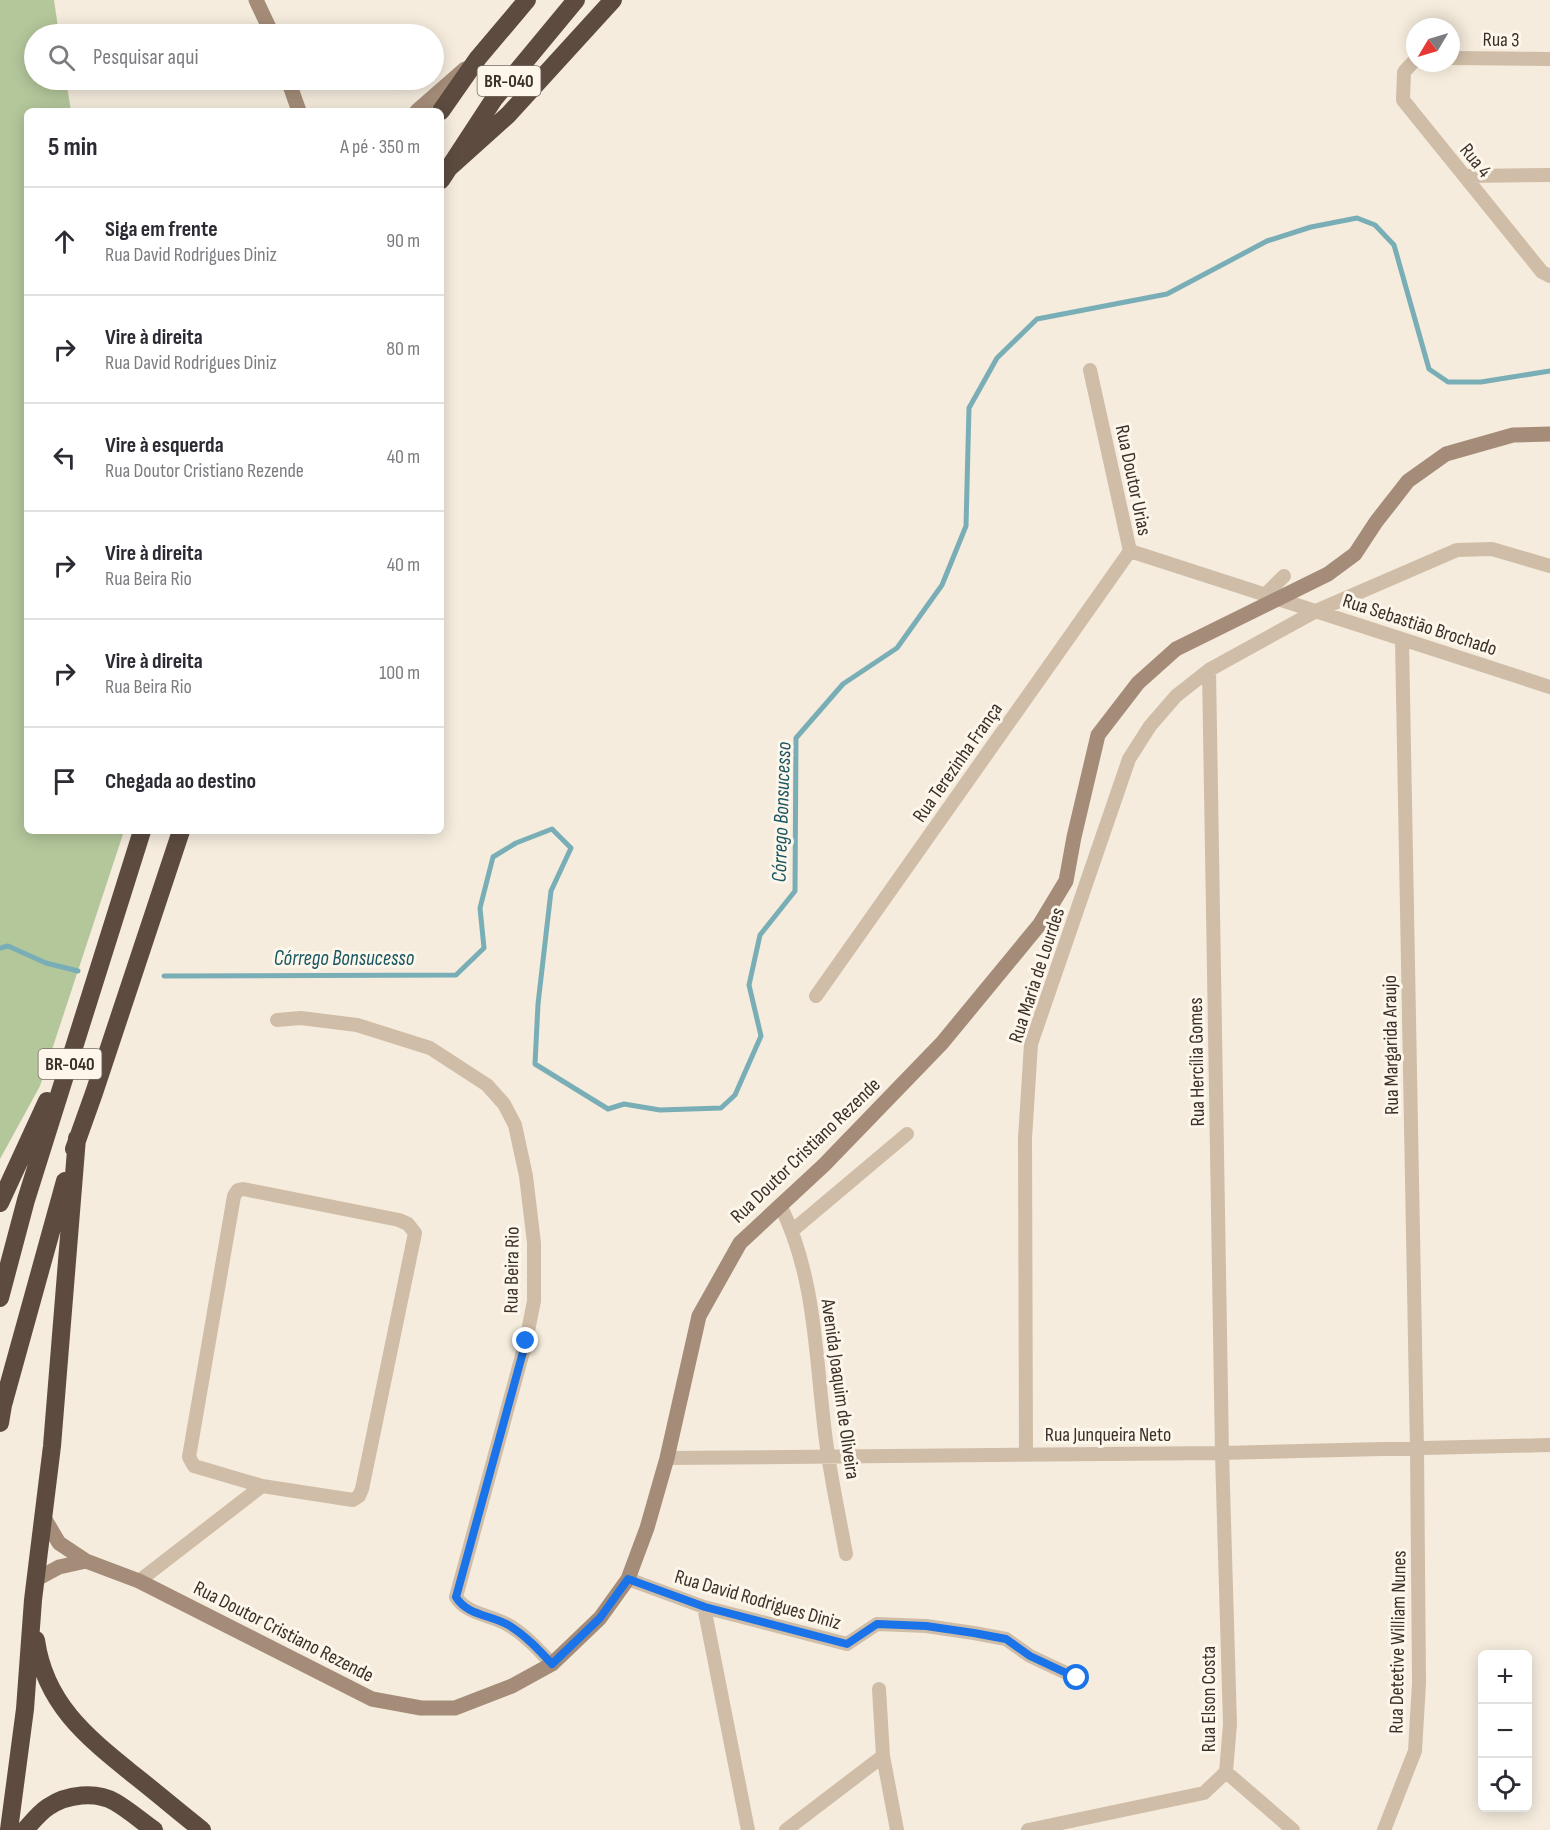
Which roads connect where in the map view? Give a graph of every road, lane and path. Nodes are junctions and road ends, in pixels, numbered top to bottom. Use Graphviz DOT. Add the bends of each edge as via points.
graph roads {
  1 [pos="256,0"];
  2 [pos="527,0"];
  3 [pos="576,0"];
  4 [pos="613,0"];
  5 [pos="267,24"];
  6 [pos="478,58"];
  7 [pos="1460,58"];
  8 [pos="1550,59"];
  9 [pos="1406,70"];
  10 [pos="444,88"];
  11 [pos="292,90"];
  12 [pos="441,90"];
  13 [pos="298,108"];
  14 [pos="420,108"];
  15 [pos="443,108"];
  16 [pos="445,174"];
  17 [pos="1550,175"];
  18 [pos="1465,176"];
  19 [pos="1550,276"];
  20 [pos="1090,370"];
  21 [pos="1550,434"];
  22 [pos="1130,551"];
  23 [pos="1550,566"];
  24 [pos="1284,576"];
  25 [pos="1272,596"];
  26 [pos="1316,611"];
  27 [pos="1402,640"];
  28 [pos="1209,670"];
  29 [pos="1550,687"];
  30 [pos="141,834"];
  31 [pos="180,834"];
  32 [pos="816,996"];
  33 [pos="87,1012"];
  34 [pos="277,1020"];
  35 [pos="907,1134"];
  36 [pos="77,1138"];
  37 [pos="0,1203"];
  38 [pos="780,1205"];
  39 [pos="793,1230"];
  40 [pos="0,1298"];
  41 [pos="0,1423"];
  42 [pos="1550,1445"];
  43 [pos="1417,1449"];
  44 [pos="1222,1453"];
  45 [pos="1026,1454"];
  46 [pos="828,1456"];
  47 [pos="667,1458"];
  48 [pos="262,1486"];
  49 [pos="43,1516"];
  50 [pos="846,1554"];
  51 [pos="86,1561"];
  52 [pos="628,1579"];
  53 [pos="35,1580"];
  54 [pos="139,1581"];
  55 [pos="33,1600"];
  56 [pos="705,1607"];
  57 [pos="552,1664"];
  58 [pos="1077,1678"];
  59 [pos="879,1689"];
  60 [pos="884,1756"];
  61 [pos="1226,1772"];
  62 [pos="9,1830"];
  63 [pos="25,1830"];
  64 [pos="154,1830"];
  65 [pos="202,1830"];
  66 [pos="748,1830"];
  67 [pos="786,1830"];
  68 [pos="897,1830"];
  69 [pos="1028,1830"];
  70 [pos="1293,1830"];
  71 [pos="1383,1830"];
  1 -- 5 [label="street"];
  2 -- 6 [label="highway, BR-040"];
  3 -- 16 [label="highway, BR-040" via="494,99"];
  4 -- 16 [label="highway" via="507,115"];
  6 -- 10 [label="street"];
  6 -- 15 [label="highway, BR-040"];
  7 -- 8 [label="street, Rua 3"];
  9 -- 18 [label="street, Rua 4" via="1403,100"];
  11 -- 13 [label="street"];
  12 -- 14 [label="street"];
  17 -- 18 [label="street"];
  18 -- 19 [label="street, Rua 4" via="1542,272"];
  20 -- 22 [label="street, Rua Doutor Urias"];
  21 -- 25 [label="street, Rua Doutor Cristiano Rezende" via="1513,435 1446,453 1408,481 1355,554 1328,574"];
  22 -- 25 [label="street, Rua Doutor Urias"];
  22 -- 32 [label="street, Rua Terezinha França"];
  23 -- 26 [label="street, Rua Maria de Lourdes" via="1492,549 1457,550"];
  24 -- 25 [label="street"];
  25 -- 26 [label="street, Rua Sebastião Brochado"];
  25 -- 38 [label="street, Rua Doutor Cristiano Rezende" via="1176,649 1138,683 1098,735 1066,881 1040,924 942,1043"];
  26 -- 27 [label="street, Rua Sebastião Brochado"];
  26 -- 28 [label="street, Rua Maria de Lourdes"];
  27 -- 29 [label="street, Rua Sebastião Brochado"];
  27 -- 43 [label="street, Rua Margarida Araujo"];
  28 -- 44 [label="street, Rua Hercília Gomes"];
  28 -- 45 [label="street, Rua Maria de Lourdes" via="1176,696 1129,759 1031,1044 1025,1138"];
  30 -- 33 [label="highway, BR-040"];
  31 -- 36 [label="highway, BR-040"];
  33 -- 37 [label="highway"];
  33 -- 40 [label="highway, BR-040" via="26,1200"];
  34 -- 57 [label="street, Rua Beira Rio" via="301,1018 357,1025 430,1048 488,1086 515,1125 534,1243 534,1301 456,1597 466,1608 507,1624 525,1636"];
  35 -- 39 [label="street"];
  36 -- 41 [label="highway, BR-040"];
  36 -- 49 [label="highway"];
  38 -- 39 [label="street, Avenida Joaquim de Oliveira"];
  38 -- 47 [label="street, Rua Doutor Cristiano Rezende" via="740,1243 699,1316"];
  39 -- 46 [label="street, Avenida Joaquim de Oliveira" via="806,1278"];
  42 -- 43 [label="street, Rua Junqueira Neto"];
  43 -- 44 [label="street, Rua Junqueira Neto"];
  43 -- 71 [label="street, Rua Detetive William Nunes" via="1419,1683 1414,1751"];
  44 -- 45 [label="street, Rua Junqueira Neto"];
  44 -- 61 [label="street, Rua Elson Costa" via="1230,1724"];
  45 -- 46 [label="street, Rua Junqueira Neto"];
  46 -- 47 [label="street, Rua Junqueira Neto"];
  46 -- 50 [label="street, Avenida Joaquim de Oliveira"];
  47 -- 52 [label="street, Rua Doutor Cristiano Rezende"];
  48 -- 48 [label="street" via="194,1467 189,1457 234,1196 243,1189 408,1224 415,1233 358,1497 354,1500"];
  48 -- 54 [label="street"];
  49 -- 51 [label="street, Rua Doutor Cristiano Rezende" via="59,1543"];
  49 -- 53 [label="highway"];
  51 -- 53 [label="street" via="59,1567"];
  51 -- 54 [label="street, Rua Doutor Cristiano Rezende"];
  52 -- 56 [label="street, Rua David Rodrigues Diniz"];
  52 -- 57 [label="street, Rua Doutor Cristiano Rezende" via="600,1618"];
  53 -- 55 [label="highway"];
  54 -- 57 [label="street, Rua Doutor Cristiano Rezende" via="372,1699 421,1708 455,1708 512,1686"];
  55 -- 62 [label="highway" via="25,1709"];
  55 -- 65 [label="highway" via="40,1662 65,1711 89,1738"];
  56 -- 58 [label="street, Rua David Rodrigues Diniz" via="847,1644 877,1624 926,1626 1006,1639 1030,1656"];
  56 -- 66 [label="street"];
  59 -- 60 [label="street"];
  60 -- 67 [label="street"];
  60 -- 68 [label="street"];
  61 -- 69 [label="street, Rua Elson Costa" via="1204,1793"];
  61 -- 70 [label="street"];
  63 -- 64 [label="highway" via="57,1802 93,1795 115,1802"];
}
